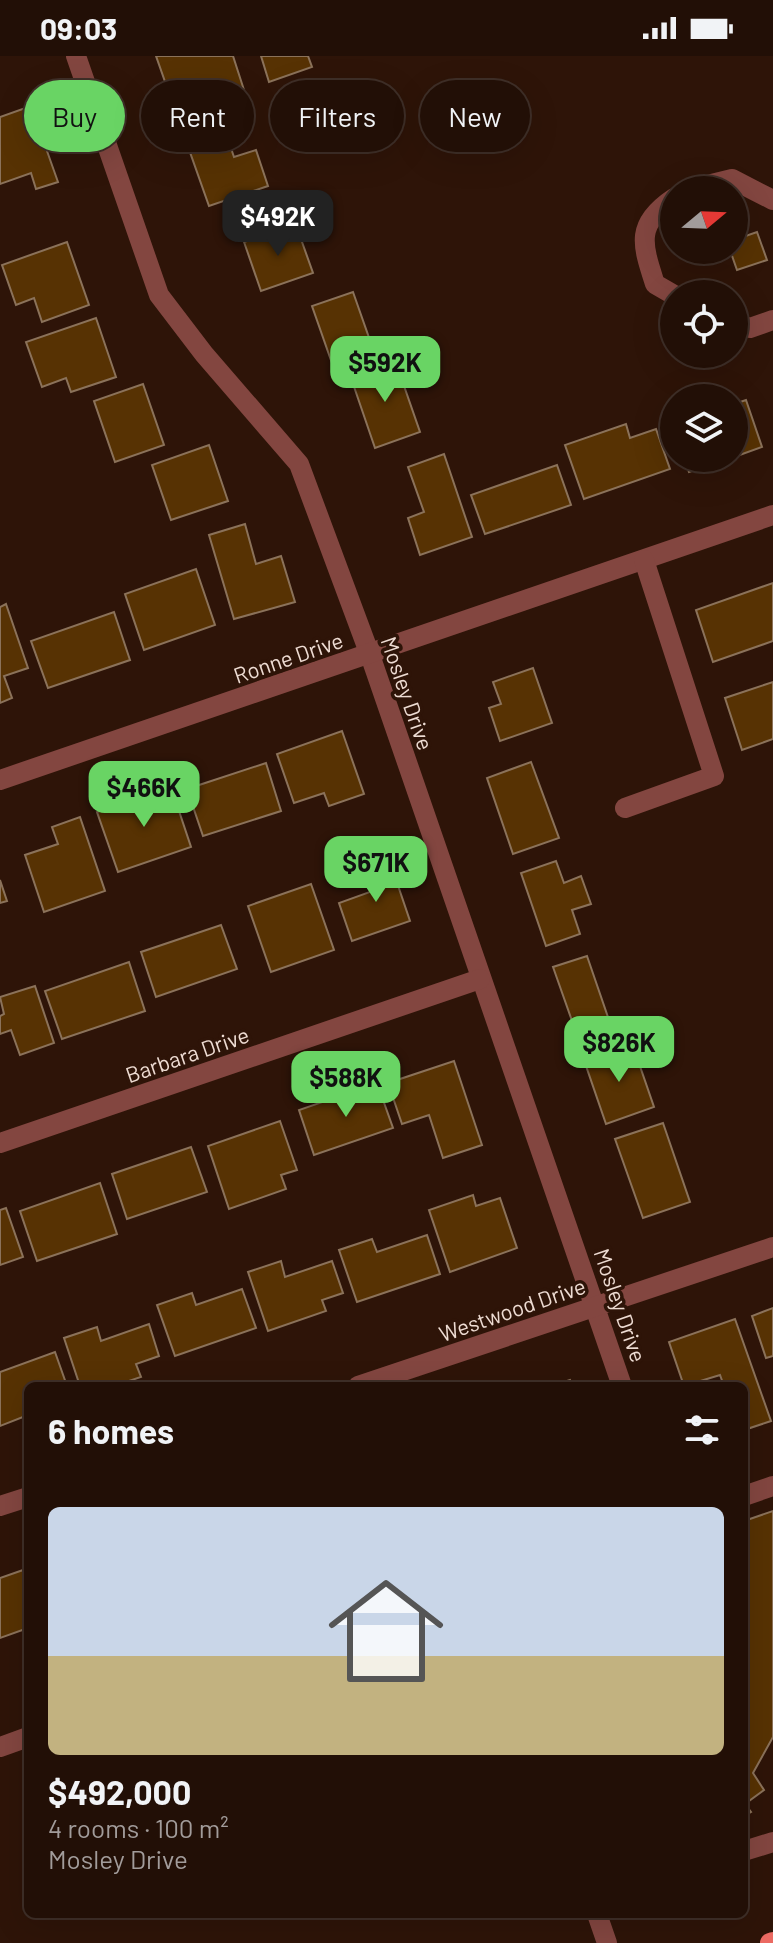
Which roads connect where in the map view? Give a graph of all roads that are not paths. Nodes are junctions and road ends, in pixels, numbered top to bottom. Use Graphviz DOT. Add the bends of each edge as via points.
graph roads {
  1 [pos="76,56"];
  2 [pos="748,187"];
  3 [pos="773,200"];
  4 [pos="660,207"];
  5 [pos="660,287"];
  6 [pos="773,320"];
  7 [pos="748,327"];
  8 [pos="773,515"];
  9 [pos="644,560"];
  10 [pos="370,655"];
  11 [pos="0,780"];
  12 [pos="625,808"];
  13 [pos="480,979"];
  14 [pos="0,1143"];
  15 [pos="773,1247"];
  16 [pos="597,1306"];
  17 [pos="370,1382"];
  18 [pos="621,1382"];
  19 [pos="773,1486"];
  20 [pos="748,1495"];
  21 [pos="24,1498"];
  22 [pos="0,1506"];
  23 [pos="24,1738"];
  24 [pos="0,1747"];
  25 [pos="773,1842"];
  26 [pos="748,1850"];
  27 [pos="598,1918"];
  28 [pos="607,1943"];
  1 -- 10 [label="street, Mosley Drive" via="159,295 299,464"];
  2 -- 3 [label="street"];
  4 -- 5 [label="street" via="653,212 642,244"];
  6 -- 7 [label="street"];
  8 -- 9 [label="street, Ronne Drive"];
  9 -- 10 [label="street, Ronne Drive"];
  9 -- 12 [label="street" via="714,776"];
  10 -- 11 [label="street, Ronne Drive"];
  10 -- 13 [label="street, Mosley Drive"];
  13 -- 14 [label="street, Barbara Drive"];
  13 -- 16 [label="street, Mosley Drive"];
  15 -- 16 [label="street, Westwood Drive"];
  16 -- 17 [label="street, Westwood Drive"];
  16 -- 18 [label="street, Mosley Drive"];
  19 -- 20 [label="street"];
  21 -- 22 [label="street"];
  23 -- 24 [label="street"];
  25 -- 26 [label="street"];
  27 -- 28 [label="street"];
}
